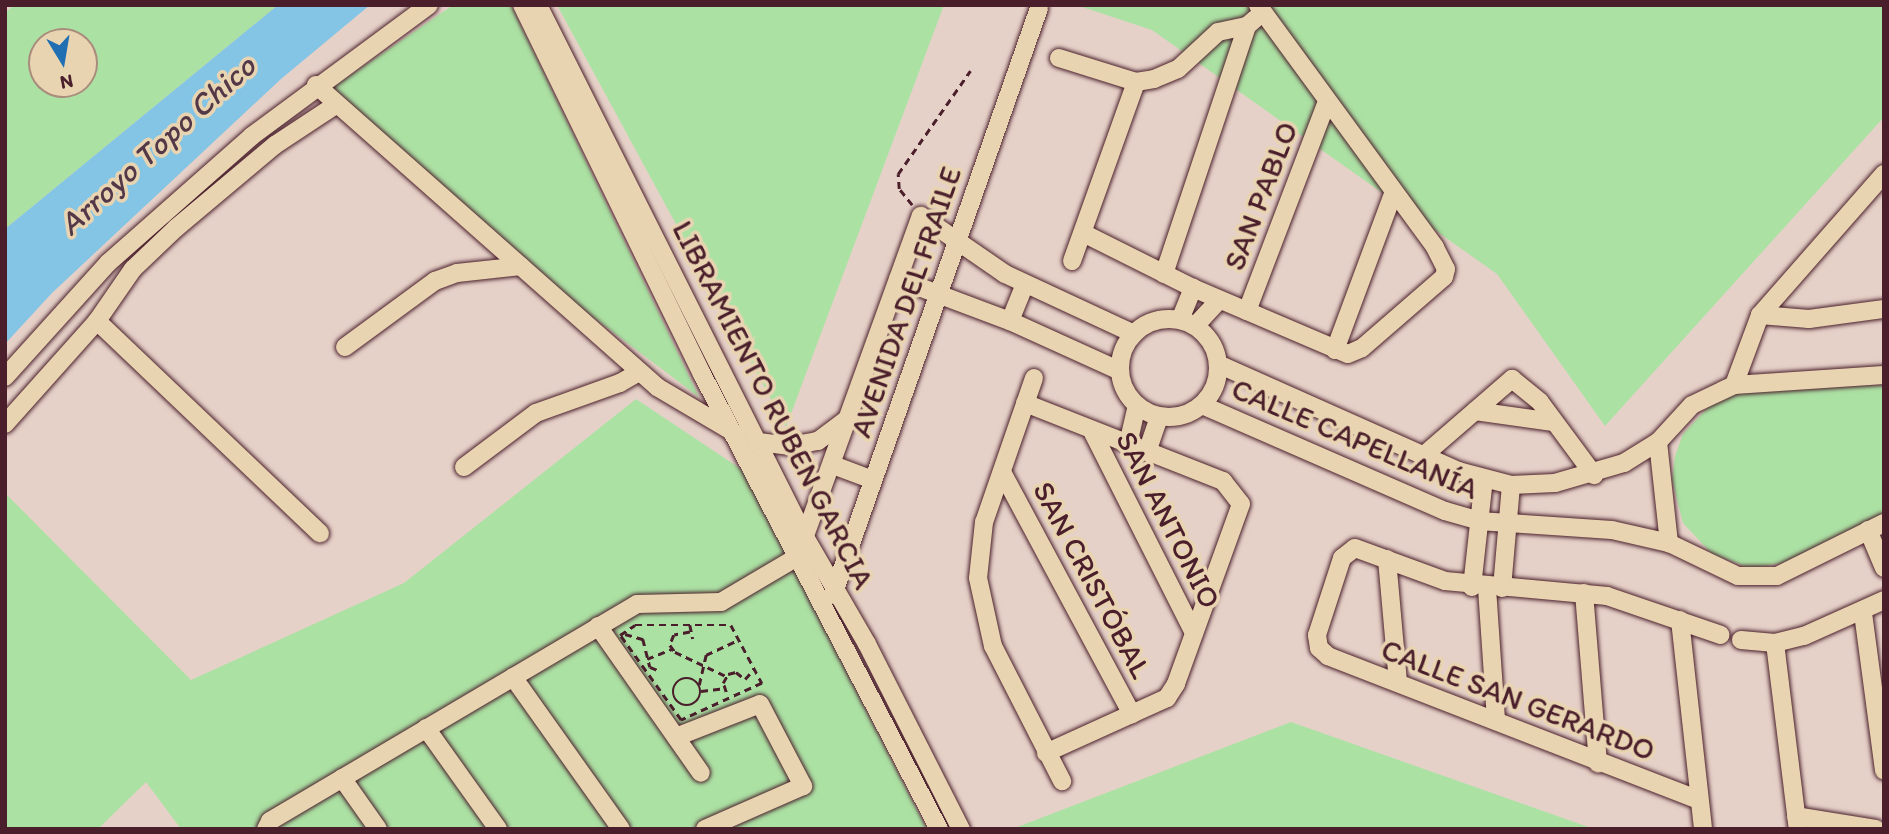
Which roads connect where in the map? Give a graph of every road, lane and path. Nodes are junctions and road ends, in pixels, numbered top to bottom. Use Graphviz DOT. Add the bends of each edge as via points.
graph roads {
  1 [pos="429,5"];
  2 [pos="522,5"];
  3 [pos="538,5"];
  4 [pos="1039,8"];
  5 [pos="1261,9"];
  6 [pos="1247,26"];
  7 [pos="1059,58"];
  8 [pos="970,71"];
  9 [pos="1136,82"];
  10 [pos="316,85"];
  11 [pos="1327,101"];
  12 [pos="337,104"];
  13 [pos="1884,174"];
  14 [pos="1393,194"];
  15 [pos="921,216"];
  16 [pos="1083,233"];
  17 [pos="957,244"];
  18 [pos="1072,261"];
  19 [pos="521,266"];
  20 [pos="1164,274"];
  21 [pos="898,279"];
  22 [pos="1025,285"];
  23 [pos="1193,288"];
  24 [pos="939,296"];
  25 [pos="1219,300"];
  26 [pos="1884,309"];
  27 [pos="1247,311"];
  28 [pos="61,315"];
  29 [pos="1760,315"];
  30 [pos="97,321"];
  31 [pos="1010,321"];
  32 [pos="1188,323"];
  33 [pos="1134,334"];
  34 [pos="80,341"];
  35 [pos="345,347"];
  36 [pos="1335,350"];
  37 [pos="1218,364"];
  38 [pos="1120,371"];
  39 [pos="639,372"];
  40 [pos="1884,375"];
  41 [pos="5,377"];
  42 [pos="1034,378"];
  43 [pos="1734,385"];
  44 [pos="1025,403"];
  45 [pos="1202,405"];
  46 [pos="1138,406"];
  47 [pos="1475,411"];
  48 [pos="851,415"];
  49 [pos="1159,417"];
  50 [pos="1553,422"];
  51 [pos="5,424"];
  52 [pos="733,432"];
  53 [pos="1093,433"];
  54 [pos="758,442"];
  55 [pos="1658,442"];
  56 [pos="1128,444"];
  57 [pos="1147,452"];
  58 [pos="1423,456"];
  59 [pos="833,465"];
  60 [pos="464,467"];
  61 [pos="1002,472"];
  62 [pos="1594,475"];
  63 [pos="873,480"];
  64 [pos="1484,480"];
  65 [pos="1511,485"];
  66 [pos="1479,521"];
  67 [pos="1508,524"];
  68 [pos="1876,527"];
  69 [pos="320,533"];
  70 [pos="805,537"];
  71 [pos="1669,543"];
  72 [pos="797,557"];
  73 [pos="1387,559"];
  74 [pos="1884,568"];
  75 [pos="1487,588"];
  76 [pos="835,590"];
  77 [pos="1584,593"];
  78 [pos="1884,600"];
  79 [pos="1863,612"];
  80 [pos="826,614"];
  81 [pos="1680,620"];
  82 [pos="691,625"];
  83 [pos="598,626"];
  84 [pos="690,632"];
  85 [pos="1194,633"];
  86 [pos="620,635"];
  87 [pos="1721,635"];
  88 [pos="693,639"];
  89 [pos="738,640"];
  90 [pos="1741,640"];
  91 [pos="1775,643"];
  92 [pos="672,649"];
  93 [pos="647,659"];
  94 [pos="702,665"];
  95 [pos="754,669"];
  96 [pos="660,671"];
  97 [pos="726,676"];
  98 [pos="513,677"];
  99 [pos="1398,683"];
  100 [pos="699,685"];
  101 [pos="701,691"];
  102 [pos="1132,714"];
  103 [pos="1496,721"];
  104 [pos="426,729"];
  105 [pos="676,737"];
  106 [pos="1046,753"];
  107 [pos="1598,764"];
  108 [pos="1884,771"];
  109 [pos="701,774"];
  110 [pos="342,778"];
  111 [pos="1062,781"];
  112 [pos="1699,800"];
  113 [pos="1797,822"];
  114 [pos="267,829"];
  115 [pos="378,829"];
  116 [pos="498,829"];
  117 [pos="621,829"];
  118 [pos="705,829"];
  119 [pos="939,829"];
  120 [pos="961,829"];
  121 [pos="1703,829"];
  122 [pos="1876,829"];
  1 -- 10 [label="street"];
  2 -- 52 [label="street, LIBRAMIENTO RUBEN GARCIA"];
  3 -- 54 [label="street, LIBRAMIENTO RUBEN GARCIA"];
  4 -- 17 [label="street, AVENIDA DEL FRAILE"];
  5 -- 6 [label="street"];
  5 -- 11 [label="street"];
  6 -- 9 [label="street" via="1218,32 1168,75"];
  6 -- 20 [label="street"];
  7 -- 9 [label="street"];
  8 -- 15 [label="path, AVENIDA DEL FRAILE" via="898,174 899,189"];
  9 -- 16 [label="street"];
  10 -- 12 [label="street"];
  10 -- 28 [label="street" via="108,263"];
  11 -- 14 [label="street"];
  11 -- 27 [label="street, SAN PABLO"];
  12 -- 19 [label="street"];
  12 -- 30 [label="street" via="275,145 176,228 133,269"];
  13 -- 29 [label="street"];
  14 -- 36 [label="street"];
  14 -- 36 [label="street" via="1436,247 1446,269 1444,276 1362,348 1348,354"];
  15 -- 17 [label="street"];
  15 -- 21 [label="street, AVENIDA DEL FRAILE"];
  16 -- 18 [label="street"];
  16 -- 20 [label="street"];
  17 -- 22 [label="street"];
  17 -- 24 [label="street, AVENIDA DEL FRAILE"];
  19 -- 35 [label="street" via="457,273 435,281"];
  19 -- 39 [label="street"];
  20 -- 23 [label="street"];
  21 -- 24 [label="street"];
  21 -- 48 [label="street, AVENIDA DEL FRAILE"];
  22 -- 31 [label="street"];
  22 -- 33 [label="street"];
  23 -- 25 [label="street"];
  23 -- 32 [label="street"];
  24 -- 31 [label="street"];
  24 -- 63 [label="street, AVENIDA DEL FRAILE"];
  25 -- 27 [label="street"];
  25 -- 32 [label="street"];
  26 -- 29 [label="street" via="1809,319"];
  27 -- 36 [label="street"];
  28 -- 34 [label="street"];
  28 -- 41 [label="street"];
  29 -- 43 [label="street"];
  30 -- 34 [label="street"];
  30 -- 69 [label="street"];
  31 -- 38 [label="street"];
  32 -- 33 [label="street" via="1164,319"];
  32 -- 37 [label="street" via="1215,349"];
  33 -- 38 [label="street" via="1126,345"];
  34 -- 51 [label="street"];
  37 -- 45 [label="street" via="1215,386"];
  37 -- 58 [label="street"];
  38 -- 46 [label="street" via="1122,384"];
  39 -- 52 [label="street" via="687,407"];
  39 -- 60 [label="street" via="536,413"];
  40 -- 43 [label="street"];
  42 -- 44 [label="street"];
  43 -- 55 [label="street" via="1692,405"];
  44 -- 53 [label="street"];
  44 -- 61 [label="street"];
  45 -- 49 [label="street" via="1189,414"];
  45 -- 66 [label="street, CALLE CAPELLANÍA" via="1400,493"];
  46 -- 49 [label="street"];
  46 -- 56 [label="street"];
  47 -- 50 [label="street"];
  47 -- 50 [label="street" via="1512,379 1525,385"];
  47 -- 58 [label="street"];
  48 -- 54 [label="street" via="818,440 789,446"];
  48 -- 59 [label="street, AVENIDA DEL FRAILE"];
  49 -- 57 [label="street"];
  50 -- 62 [label="street"];
  52 -- 72 [label="street, LIBRAMIENTO RUBEN GARCIA"];
  53 -- 56 [label="street"];
  53 -- 85 [label="street, SAN ANTONIO"];
  54 -- 70 [label="street, LIBRAMIENTO RUBEN GARCIA"];
  55 -- 62 [label="street"];
  55 -- 71 [label="street"];
  56 -- 57 [label="street"];
  57 -- 85 [label="street" via="1223,481 1241,504"];
  58 -- 64 [label="street"];
  59 -- 63 [label="street"];
  59 -- 70 [label="street, AVENIDA DEL FRAILE"];
  61 -- 102 [label="street, SAN CRISTÓBAL"];
  61 -- 106 [label="street" via="984,522 979,555 982,611 1009,684"];
  62 -- 65 [label="street" via="1555,484"];
  63 -- 76 [label="street, AVENIDA DEL FRAILE"];
  64 -- 65 [label="street"];
  64 -- 66 [label="street"];
  65 -- 67 [label="street"];
  66 -- 67 [label="street, CALLE CAPELLANÍA"];
  66 -- 75 [label="street"];
  67 -- 71 [label="street, CALLE CAPELLANÍA" via="1592,526"];
  67 -- 75 [label="street"];
  68 -- 71 [label="street, CALLE CAPELLANÍA" via="1794,570 1759,578 1720,570"];
  68 -- 74 [label="street"];
  70 -- 72 [label="street, AVENIDA DEL FRAILE"];
  70 -- 76 [label="street, LIBRAMIENTO RUBEN GARCIA"];
  72 -- 80 [label="street, LIBRAMIENTO RUBEN GARCIA"];
  72 -- 83 [label="street" via="721,602 637,604"];
  73 -- 75 [label="street"];
  73 -- 99 [label="street"];
  73 -- 99 [label="street, CALLE SAN GERARDO" via="1350,549 1342,558 1320,625 1319,648 1328,656"];
  75 -- 77 [label="street"];
  75 -- 103 [label="street"];
  76 -- 80 [label="street, AVENIDA DEL FRAILE"];
  76 -- 120 [label="street, LIBRAMIENTO RUBEN GARCIA"];
  77 -- 81 [label="street" via="1640,605"];
  77 -- 107 [label="street"];
  78 -- 79 [label="street"];
  79 -- 91 [label="street"];
  79 -- 108 [label="street"];
  80 -- 119 [label="street, LIBRAMIENTO RUBEN GARCIA"];
  81 -- 87 [label="street"];
  81 -- 112 [label="street"];
  82 -- 84 [label="path"];
  82 -- 86 [label="path" via="635,625"];
  82 -- 89 [label="path" via="731,625"];
  83 -- 98 [label="street"];
  83 -- 105 [label="street"];
  84 -- 88 [label="path"];
  84 -- 92 [label="path" via="674,635"];
  85 -- 102 [label="street" via="1167,698"];
  86 -- 93 [label="path" via="643,639"];
  86 -- 95 [label="path" via="681,720 762,683"];
  89 -- 94 [label="path" via="706,655"];
  89 -- 95 [label="path"];
  90 -- 91 [label="street"];
  91 -- 113 [label="street"];
  92 -- 93 [label="path"];
  92 -- 94 [label="path"];
  93 -- 96 [label="path" via="650,667"];
  94 -- 97 [label="path"];
  94 -- 100 [label="path"];
  95 -- 97 [label="path" via="746,679 736,673"];
  97 -- 101 [label="path" via="725,690"];
  98 -- 104 [label="street"];
  98 -- 117 [label="street"];
  99 -- 103 [label="street, CALLE SAN GERARDO"];
  100 -- 101 [label="path"];
  100 -- 101 [label="path" via="690,678 681,680 674,696 682,706 692,706"];
  102 -- 106 [label="street"];
  103 -- 107 [label="street, CALLE SAN GERARDO"];
  104 -- 110 [label="street"];
  104 -- 116 [label="street"];
  105 -- 109 [label="street"];
  105 -- 118 [label="street" via="760,704 803,786"];
  106 -- 111 [label="street"];
  107 -- 112 [label="street, CALLE SAN GERARDO"];
  110 -- 114 [label="street" via="270,821"];
  110 -- 115 [label="street"];
  112 -- 121 [label="street"];
  113 -- 122 [label="street"];
}
